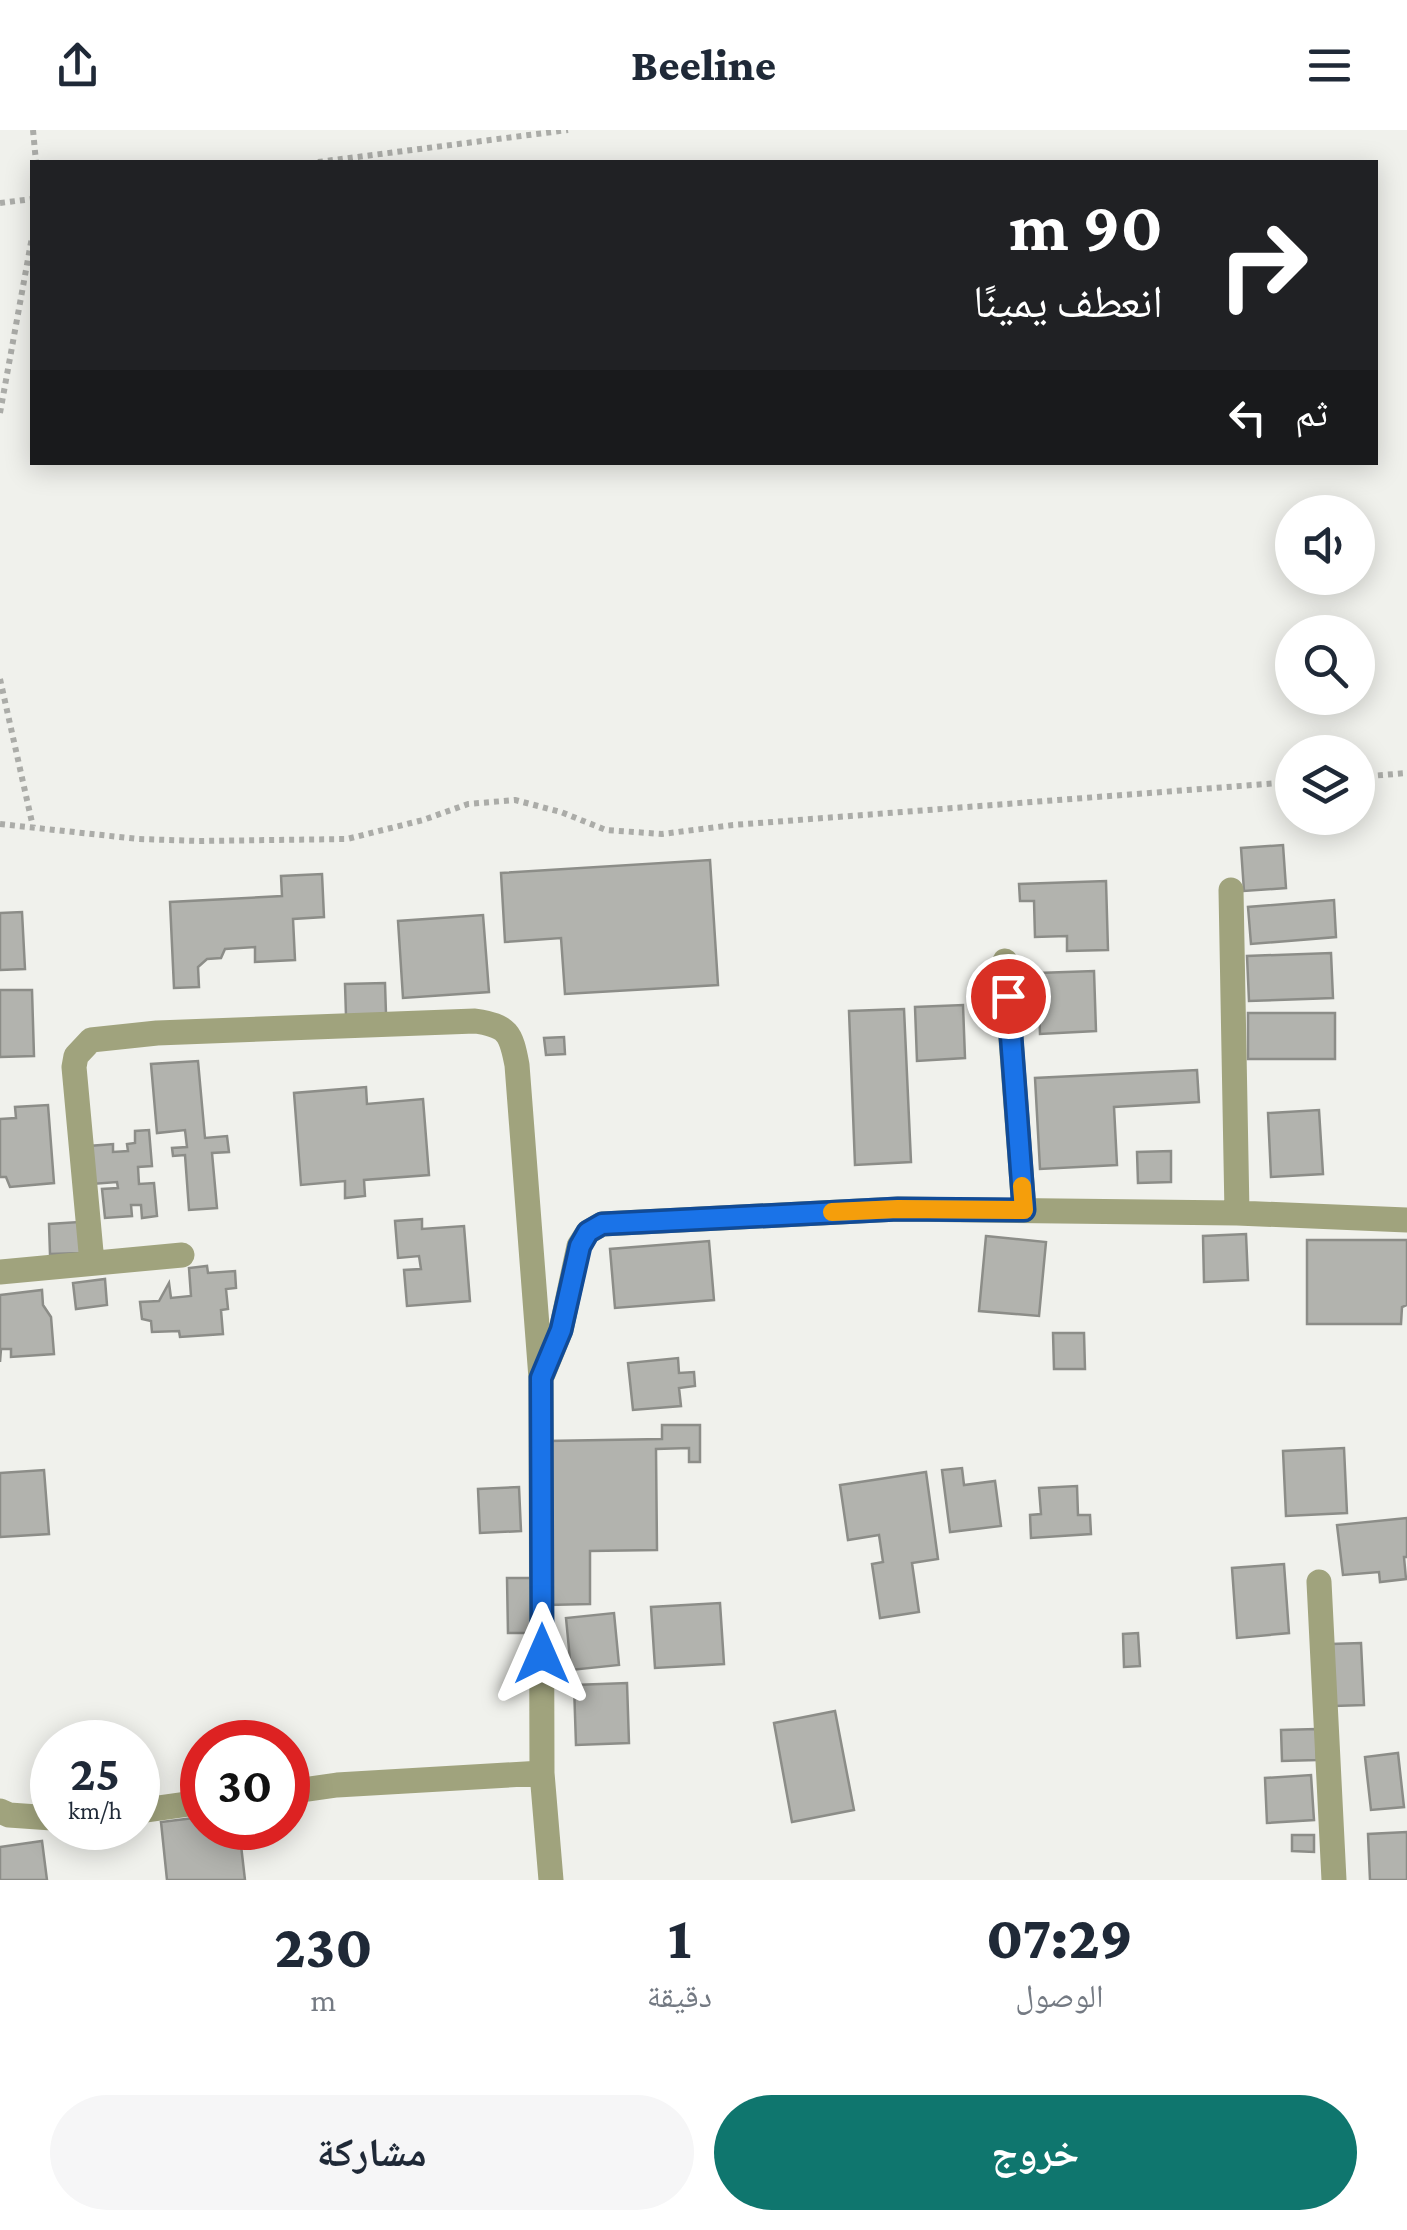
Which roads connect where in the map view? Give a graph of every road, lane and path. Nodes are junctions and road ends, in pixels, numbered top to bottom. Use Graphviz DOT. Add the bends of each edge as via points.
graph roads {
  1 [pos="33,130"];
  2 [pos="568,130"];
  3 [pos="36,160"];
  4 [pos="334,160"];
  5 [pos="30,199"];
  6 [pos="0,203"];
  7 [pos="30,247"];
  8 [pos="0,413"];
  9 [pos="0,678"];
  10 [pos="1407,773"];
  11 [pos="1375,776"];
  12 [pos="1275,783"];
  13 [pos="0,824"];
  14 [pos="33,827"];
  15 [pos="1231,890"];
  16 [pos="1005,961"];
  17 [pos="1024,1210"];
  18 [pos="1236,1213"];
  19 [pos="1407,1220"];
  20 [pos="182,1256"];
  21 [pos="92,1263"];
  22 [pos="0,1272"];
  23 [pos="541,1378"];
  24 [pos="1320,1582"];
  25 [pos="542,1773"];
  26 [pos="310,1789"];
  27 [pos="0,1811"];
  28 [pos="30,1816"];
  29 [pos="550,1880"];
  30 [pos="1334,1880"];
  1 -- 3 [label="path"];
  2 -- 4 [label="path"];
  5 -- 6 [label="path"];
  7 -- 8 [label="path"];
  9 -- 14 [label="path"];
  10 -- 11 [label="path"];
  12 -- 14 [label="path" via="662,834 606,830 515,800 468,804 347,839 138,840"];
  13 -- 14 [label="path"];
  15 -- 18 [label="street"];
  16 -- 17 [label="street"];
  17 -- 18 [label="street"];
  17 -- 23 [label="street" via="898,1209 602,1224 580,1246 561,1330"];
  18 -- 19 [label="street"];
  20 -- 21 [label="street"];
  21 -- 22 [label="street"];
  21 -- 23 [label="street" via="74,1079 76,1056 92,1040 496,1024 506,1031 518,1065"];
  23 -- 25 [label="street"];
  24 -- 30 [label="street"];
  25 -- 26 [label="street"];
  25 -- 29 [label="street"];
  27 -- 28 [label="street"];
}
